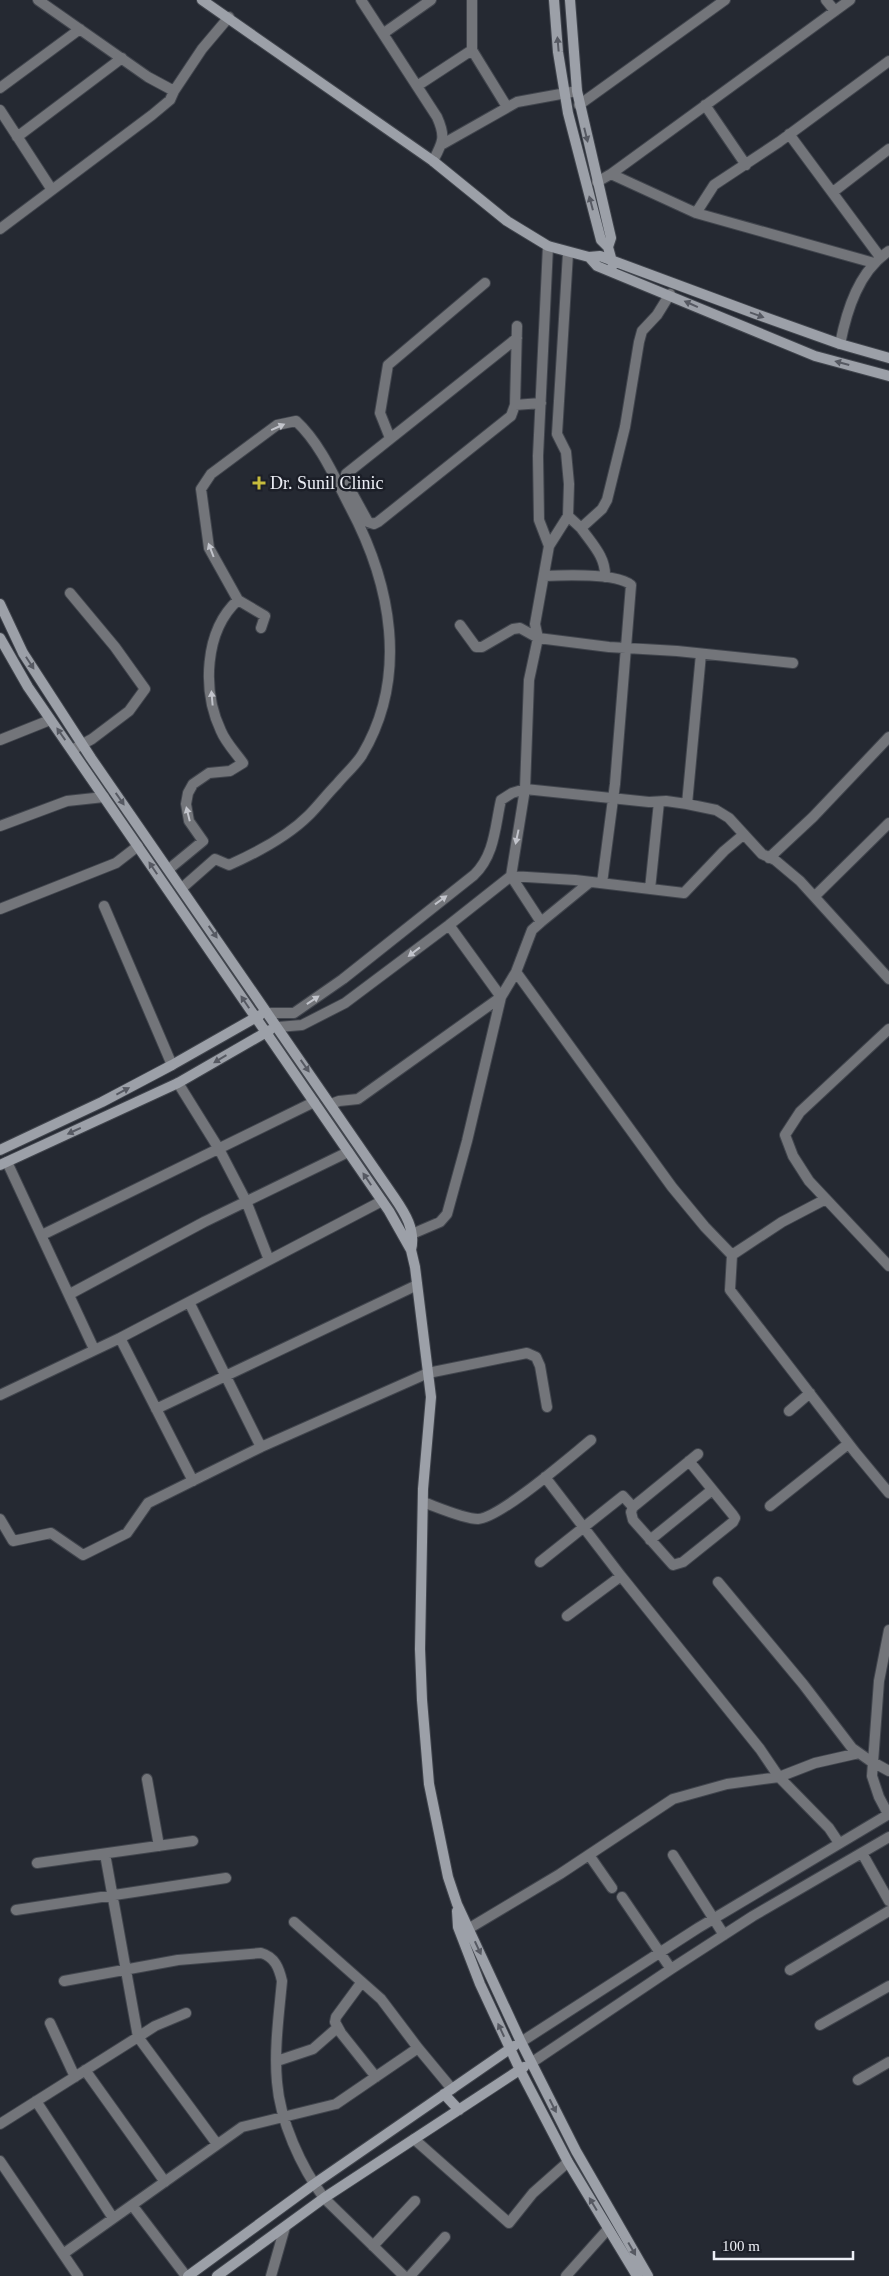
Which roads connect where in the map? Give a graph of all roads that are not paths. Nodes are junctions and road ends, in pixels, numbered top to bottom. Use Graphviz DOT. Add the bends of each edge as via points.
graph roads {
  1 [pos="38,0"];
  2 [pos="202,0"];
  3 [pos="361,0"];
  4 [pos="431,0"];
  5 [pos="472,0"];
  6 [pos="554,0"];
  7 [pos="570,0"];
  8 [pos="725,0"];
  9 [pos="826,0"];
  10 [pos="850,0"];
  11 [pos="835,11"];
  12 [pos="228,17"];
  13 [pos="80,29"];
  14 [pos="384,33"];
  15 [pos="472,50"];
  16 [pos="122,58"];
  17 [pos="889,61"];
  18 [pos="417,86"];
  19 [pos="0,88"];
  20 [pos="174,91"];
  21 [pos="576,92"];
  22 [pos="565,93"];
  23 [pos="579,105"];
  24 [pos="706,105"];
  25 [pos="507,107"];
  26 [pos="0,110"];
  27 [pos="789,134"];
  28 [pos="17,137"];
  29 [pos="441,144"];
  30 [pos="889,149"];
  31 [pos="433,161"];
  32 [pos="746,165"];
  33 [pos="611,174"];
  34 [pos="597,182"];
  35 [pos="52,190"];
  36 [pos="832,192"];
  37 [pos="696,213"];
  38 [pos="0,229"];
  39 [pos="548,246"];
  40 [pos="608,247"];
  41 [pos="889,251"];
  42 [pos="568,253"];
  43 [pos="589,257"];
  44 [pos="877,260"];
  45 [pos="612,261"];
  46 [pos="615,272"];
  47 [pos="485,283"];
  48 [pos="670,294"];
  49 [pos="517,326"];
  50 [pos="516,338"];
  51 [pos="840,344"];
  52 [pos="889,358"];
  53 [pos="889,376"];
  54 [pos="541,403"];
  55 [pos="515,404"];
  56 [pos="540,434"];
  57 [pos="558,434"];
  58 [pos="390,438"];
  59 [pos="568,516"];
  60 [pos="581,528"];
  61 [pos="549,546"];
  62 [pos="544,576"];
  63 [pos="606,577"];
  64 [pos="70,593"];
  65 [pos="238,600"];
  66 [pos="0,604"];
  67 [pos="460,625"];
  68 [pos="261,628"];
  69 [pos="538,638"];
  70 [pos="17,641"];
  71 [pos="1,644"];
  72 [pos="625,648"];
  73 [pos="701,654"];
  74 [pos="793,663"];
  75 [pos="50,720"];
  76 [pos="889,737"];
  77 [pos="0,740"];
  78 [pos="82,744"];
  79 [pos="72,750"];
  80 [pos="525,789"];
  81 [pos="104,797"];
  82 [pos="613,799"];
  83 [pos="660,802"];
  84 [pos="687,804"];
  85 [pos="889,823"];
  86 [pos="0,826"];
  87 [pos="743,835"];
  88 [pos="138,846"];
  89 [pos="769,858"];
  90 [pos="169,869"];
  91 [pos="511,876"];
  92 [pos="590,882"];
  93 [pos="602,883"];
  94 [pos="182,888"];
  95 [pos="650,888"];
  96 [pos="815,896"];
  97 [pos="104,906"];
  98 [pos="0,909"];
  99 [pos="541,922"];
  100 [pos="449,925"];
  101 [pos="516,972"];
  102 [pos="889,979"];
  103 [pos="500,996"];
  104 [pos="268,1013"];
  105 [pos="255,1016"];
  106 [pos="278,1027"];
  107 [pos="889,1029"];
  108 [pos="265,1032"];
  109 [pos="172,1065"];
  110 [pos="178,1084"];
  111 [pos="314,1102"];
  112 [pos="331,1104"];
  113 [pos="219,1149"];
  114 [pos="1,1150"];
  115 [pos="348,1152"];
  116 [pos="3,1163"];
  117 [pos="826,1199"];
  118 [pos="382,1201"];
  119 [pos="246,1202"];
  120 [pos="42,1235"];
  121 [pos="408,1235"];
  122 [pos="732,1254"];
  123 [pos="269,1260"];
  124 [pos="889,1266"];
  125 [pos="416,1286"];
  126 [pos="70,1294"];
  127 [pos="189,1302"];
  128 [pos="120,1338"];
  129 [pos="94,1349"];
  130 [pos="428,1373"];
  131 [pos="226,1377"];
  132 [pos="810,1393"];
  133 [pos="0,1395"];
  134 [pos="547,1407"];
  135 [pos="156,1409"];
  136 [pos="789,1411"];
  137 [pos="591,1440"];
  138 [pos="848,1444"];
  139 [pos="261,1447"];
  140 [pos="698,1454"];
  141 [pos="689,1461"];
  142 [pos="545,1477"];
  143 [pos="193,1481"];
  144 [pos="712,1490"];
  145 [pos="889,1492"];
  146 [pos="423,1502"];
  147 [pos="770,1506"];
  148 [pos="634,1507"];
  149 [pos="0,1519"];
  150 [pos="584,1528"];
  151 [pos="650,1540"];
  152 [pos="540,1562"];
  153 [pos="621,1576"];
  154 [pos="718,1582"];
  155 [pos="567,1616"];
  156 [pos="889,1630"];
  157 [pos="859,1753"];
  158 [pos="873,1762"];
  159 [pos="889,1771"];
  160 [pos="779,1777"];
  161 [pos="147,1779"];
  162 [pos="888,1814"];
  163 [pos="889,1837"];
  164 [pos="193,1841"];
  165 [pos="838,1843"];
  166 [pos="159,1846"];
  167 [pos="862,1853"];
  168 [pos="105,1854"];
  169 [pos="589,1855"];
  170 [pos="673,1855"];
  171 [pos="37,1863"];
  172 [pos="226,1878"];
  173 [pos="612,1888"];
  174 [pos="113,1894"];
  175 [pos="622,1897"];
  176 [pos="889,1900"];
  177 [pos="16,1910"];
  178 [pos="889,1910"];
  179 [pos="714,1919"];
  180 [pos="294,1922"];
  181 [pos="465,1929"];
  182 [pos="724,1935"];
  183 [pos="660,1953"];
  184 [pos="127,1969"];
  185 [pos="670,1969"];
  186 [pos="790,1970"];
  187 [pos="64,1981"];
  188 [pos="361,1983"];
  189 [pos="889,1986"];
  190 [pos="186,2012"];
  191 [pos="50,2023"];
  192 [pos="820,2025"];
  193 [pos="337,2028"];
  194 [pos="138,2037"];
  195 [pos="521,2042"];
  196 [pos="418,2048"];
  197 [pos="510,2048"];
  198 [pos="277,2061"];
  199 [pos="889,2062"];
  200 [pos="531,2063"];
  201 [pos="85,2070"];
  202 [pos="520,2070"];
  203 [pos="75,2077"];
  204 [pos="376,2077"];
  205 [pos="858,2080"];
  206 [pos="448,2091"];
  207 [pos="36,2101"];
  208 [pos="459,2110"];
  209 [pos="285,2117"];
  210 [pos="0,2124"];
  211 [pos="414,2139"];
  212 [pos="217,2144"];
  213 [pos="0,2161"];
  214 [pos="568,2162"];
  215 [pos="164,2182"];
  216 [pos="314,2184"];
  217 [pos="324,2198"];
  218 [pos="415,2201"];
  219 [pos="132,2205"];
  220 [pos="113,2218"];
  221 [pos="285,2227"];
  222 [pos="608,2229"];
  223 [pos="445,2237"];
  224 [pos="373,2246"];
  225 [pos="62,2254"];
  226 [pos="78,2276"];
  227 [pos="187,2276"];
  228 [pos="217,2276"];
  229 [pos="271,2276"];
  230 [pos="404,2276"];
  231 [pos="410,2276"];
  232 [pos="566,2276"];
  233 [pos="637,2276"];
  234 [pos="648,2276"];
  1 -- 13 [label="street"];
  2 -- 12 [label="street"];
  3 -- 14 [label="street"];
  4 -- 14 [label="street"];
  5 -- 15 [label="street"];
  22 -- 6 [label="street, one-way"];
  7 -- 21 [label="street"];
  8 -- 23 [label="street"];
  9 -- 11 [label="street"];
  10 -- 11 [label="street"];
  11 -- 24 [label="street"];
  12 -- 20 [label="street"];
  12 -- 31 [label="street"];
  13 -- 16 [label="street"];
  13 -- 19 [label="street"];
  14 -- 18 [label="street"];
  15 -- 18 [label="street"];
  15 -- 25 [label="street"];
  16 -- 20 [label="street"];
  16 -- 28 [label="street"];
  17 -- 27 [label="street"];
  18 -- 29 [label="street" via="438,117 443,132"];
  20 -- 35 [label="street" via="170,100 152,115"];
  21 -- 22 [label="street"];
  21 -- 23 [label="street"];
  22 -- 25 [label="street" via="517,102"];
  40 -- 22 [label="street, one-way" via="601,240"];
  23 -- 34 [label="street, one-way"];
  24 -- 32 [label="street"];
  24 -- 33 [label="street"];
  25 -- 29 [label="street"];
  26 -- 28 [label="street"];
  27 -- 32 [label="street"];
  27 -- 36 [label="street"];
  28 -- 35 [label="street"];
  29 -- 31 [label="street"];
  30 -- 36 [label="street"];
  31 -- 39 [label="street" via="507,221"];
  32 -- 37 [label="street" via="714,185"];
  33 -- 34 [label="street"];
  33 -- 37 [label="street"];
  34 -- 40 [label="street" via="610,238"];
  35 -- 38 [label="street"];
  36 -- 44 [label="street"];
  37 -- 44 [label="street"];
  39 -- 42 [label="street"];
  39 -- 54 [label="street"];
  40 -- 45 [label="street"];
  41 -- 44 [label="street"];
  42 -- 43 [label="street"];
  42 -- 57 [label="street"];
  43 -- 45 [label="street" via="600,256"];
  43 -- 46 [label="street" via="597,266"];
  44 -- 51 [label="street" via="852,300"];
  45 -- 46 [label="street"];
  45 -- 51 [label="street, one-way"];
  46 -- 48 [label="street"];
  47 -- 58 [label="street" via="388,365 380,413"];
  53 -- 48 [label="street, one-way" via="815,356"];
  48 -- 60 [label="street" via="658,315 642,331 610,494 602,509"];
  49 -- 50 [label="street"];
  50 -- 55 [label="street"];
  50 -- 58 [label="street"];
  51 -- 52 [label="street"];
  54 -- 55 [label="street"];
  54 -- 56 [label="street"];
  55 -- 58 [label="street" via="511,416 378,522 371,524 344,478"];
  56 -- 57 [label="street"];
  56 -- 61 [label="street" via="540,520"];
  57 -- 59 [label="street" via="566,452"];
  59 -- 60 [label="street"];
  59 -- 61 [label="street"];
  60 -- 63 [label="street" via="603,560"];
  61 -- 62 [label="street"];
  62 -- 63 [label="street"];
  62 -- 69 [label="street" via="535,624"];
  63 -- 72 [label="street" via="631,585"];
  64 -- 78 [label="street" via="145,689 129,711"];
  65 -- 68 [label="street" via="265,616"];
  90 -- 65 [label="street, one-way" via="203,841 189,822 186,804 193,784 209,773 230,771 243,763 221,732 212,705 210,668 212,641 228,609"];
  65 -- 94 [label="street, one-way" via="210,548 201,489 211,474 277,426 296,421 308,432 341,489 364,533 378,572 387,605 391,644 390,673 382,711 361,757 307,817 249,856 229,865 216,859"];
  66 -- 70 [label="street"];
  67 -- 69 [label="street" via="476,647 482,647 517,628"];
  69 -- 72 [label="street"];
  69 -- 80 [label="street" via="530,680"];
  70 -- 71 [label="street"];
  70 -- 78 [label="street, one-way"];
  71 -- 75 [label="street"];
  72 -- 73 [label="street"];
  72 -- 82 [label="street"];
  73 -- 74 [label="street"];
  73 -- 84 [label="street"];
  75 -- 77 [label="street"];
  79 -- 75 [label="street, one-way"];
  76 -- 89 [label="street"];
  78 -- 79 [label="street"];
  78 -- 90 [label="street, one-way"];
  79 -- 81 [label="street"];
  80 -- 82 [label="street"];
  80 -- 91 [label="street, one-way"];
  104 -- 80 [label="street, one-way" via="294,1013 343,979 474,875 482,867 492,846 501,800 512,792"];
  81 -- 86 [label="street" via="66,800"];
  81 -- 88 [label="street"];
  82 -- 83 [label="street"];
  82 -- 93 [label="street"];
  83 -- 84 [label="street"];
  83 -- 95 [label="street"];
  84 -- 87 [label="street" via="716,810 729,818"];
  85 -- 96 [label="street"];
  87 -- 89 [label="street"];
  87 -- 95 [label="street" via="684,893"];
  88 -- 98 [label="street" via="116,863"];
  105 -- 88 [label="street, one-way"];
  89 -- 96 [label="street"];
  90 -- 94 [label="street"];
  91 -- 92 [label="street"];
  91 -- 99 [label="street"];
  91 -- 100 [label="street"];
  92 -- 93 [label="street"];
  92 -- 99 [label="street"];
  93 -- 95 [label="street"];
  94 -- 104 [label="street, one-way"];
  96 -- 102 [label="street"];
  97 -- 109 [label="street"];
  99 -- 101 [label="street" via="532,930"];
  100 -- 103 [label="street"];
  100 -- 106 [label="street, one-way" via="345,1003 302,1026"];
  101 -- 103 [label="street"];
  101 -- 122 [label="street" via="672,1187 704,1227"];
  103 -- 112 [label="street" via="358,1099"];
  103 -- 121 [label="street" via="452,1204 440,1222"];
  104 -- 105 [label="street"];
  104 -- 106 [label="street"];
  105 -- 108 [label="street"];
  105 -- 109 [label="street"];
  106 -- 108 [label="street"];
  106 -- 112 [label="street, one-way"];
  107 -- 117 [label="street" via="800,1112 785,1134 798,1165"];
  108 -- 110 [label="street, one-way"];
  108 -- 111 [label="street"];
  114 -- 109 [label="street, one-way"];
  110 -- 113 [label="street"];
  110 -- 116 [label="street, one-way"];
  111 -- 113 [label="street"];
  111 -- 115 [label="street"];
  112 -- 121 [label="street" via="394,1196 408,1220"];
  113 -- 119 [label="street"];
  113 -- 120 [label="street"];
  114 -- 116 [label="street"];
  118 -- 115 [label="street, one-way"];
  115 -- 119 [label="street"];
  116 -- 120 [label="street"];
  117 -- 122 [label="street"];
  117 -- 124 [label="street"];
  118 -- 121 [label="street"];
  118 -- 123 [label="street"];
  119 -- 123 [label="street"];
  119 -- 126 [label="street"];
  120 -- 126 [label="street"];
  121 -- 125 [label="street" via="413,1241 411,1250"];
  122 -- 132 [label="street" via="730,1290"];
  123 -- 127 [label="street"];
  125 -- 130 [label="street"];
  125 -- 131 [label="street"];
  126 -- 129 [label="street"];
  127 -- 128 [label="street"];
  127 -- 131 [label="street"];
  128 -- 129 [label="street"];
  128 -- 135 [label="street"];
  129 -- 133 [label="street"];
  130 -- 134 [label="street" via="528,1352 536,1356 540,1366"];
  130 -- 139 [label="street"];
  130 -- 146 [label="street" via="431,1397"];
  131 -- 135 [label="street"];
  131 -- 139 [label="street"];
  132 -- 136 [label="street"];
  132 -- 138 [label="street"];
  135 -- 143 [label="street"];
  137 -- 142 [label="street"];
  138 -- 145 [label="street"];
  138 -- 147 [label="street"];
  139 -- 143 [label="street"];
  140 -- 141 [label="street"];
  141 -- 144 [label="street"];
  141 -- 148 [label="street"];
  142 -- 146 [label="street" via="491,1516 477,1519"];
  142 -- 150 [label="street"];
  143 -- 149 [label="street" via="148,1503 127,1533 83,1555 51,1533 13,1541"];
  144 -- 151 [label="street"];
  144 -- 151 [label="street" via="735,1518 680,1564 673,1565"];
  146 -- 181 [label="street" via="420,1649 425,1742 448,1877"];
  148 -- 150 [label="street" via="623,1496"];
  148 -- 151 [label="street" via="630,1516"];
  150 -- 152 [label="street"];
  150 -- 153 [label="street"];
  153 -- 155 [label="street"];
  153 -- 160 [label="street"];
  154 -- 157 [label="street"];
  156 -- 158 [label="street" via="879,1681"];
  157 -- 158 [label="street"];
  157 -- 160 [label="street" via="815,1763"];
  158 -- 159 [label="street"];
  158 -- 162 [label="street" via="872,1776"];
  160 -- 165 [label="street" via="829,1828"];
  160 -- 169 [label="street" via="727,1784 673,1799"];
  161 -- 166 [label="street"];
  162 -- 165 [label="street"];
  163 -- 167 [label="street"];
  164 -- 166 [label="street"];
  165 -- 179 [label="street"];
  166 -- 168 [label="street"];
  167 -- 176 [label="street"];
  167 -- 182 [label="street"];
  168 -- 171 [label="street"];
  168 -- 174 [label="street"];
  169 -- 173 [label="street"];
  169 -- 181 [label="street"];
  170 -- 179 [label="street"];
  172 -- 174 [label="street"];
  174 -- 177 [label="street"];
  174 -- 184 [label="street"];
  175 -- 183 [label="street"];
  178 -- 186 [label="street"];
  179 -- 182 [label="street"];
  179 -- 183 [label="street"];
  180 -- 188 [label="street"];
  181 -- 195 [label="street, one-way"];
  197 -- 181 [label="street, one-way" via="480,1984"];
  182 -- 185 [label="street"];
  183 -- 185 [label="street"];
  183 -- 195 [label="street"];
  184 -- 187 [label="street"];
  184 -- 194 [label="street"];
  184 -- 198 [label="street" via="178,1960 268,1955 280,1970 282,1981"];
  185 -- 200 [label="street"];
  188 -- 193 [label="street" via="336,2017"];
  188 -- 196 [label="street" via="381,1999"];
  189 -- 192 [label="street"];
  190 -- 194 [label="street"];
  191 -- 203 [label="street"];
  193 -- 198 [label="street" via="313,2049"];
  193 -- 204 [label="street"];
  194 -- 201 [label="street"];
  194 -- 212 [label="street"];
  195 -- 197 [label="street"];
  195 -- 200 [label="street"];
  196 -- 204 [label="street"];
  196 -- 206 [label="street"];
  197 -- 202 [label="street"];
  197 -- 206 [label="street"];
  198 -- 209 [label="street" via="277,2082"];
  199 -- 205 [label="street"];
  200 -- 202 [label="street"];
  200 -- 234 [label="street, one-way" via="576,2151"];
  201 -- 203 [label="street"];
  201 -- 215 [label="street"];
  202 -- 208 [label="street"];
  202 -- 214 [label="street"];
  203 -- 207 [label="street"];
  204 -- 209 [label="street" via="336,2104"];
  206 -- 208 [label="street"];
  206 -- 216 [label="street"];
  207 -- 210 [label="street"];
  207 -- 220 [label="street"];
  208 -- 211 [label="street"];
  209 -- 212 [label="street" via="242,2127"];
  209 -- 216 [label="street" via="296,2151"];
  211 -- 214 [label="street" via="509,2223 533,2193"];
  211 -- 217 [label="street"];
  212 -- 215 [label="street"];
  213 -- 225 [label="street"];
  222 -- 214 [label="street, one-way"];
  215 -- 219 [label="street"];
  216 -- 217 [label="street"];
  216 -- 227 [label="street"];
  217 -- 221 [label="street"];
  217 -- 224 [label="street"];
  218 -- 224 [label="street"];
  219 -- 220 [label="street"];
  219 -- 227 [label="street"];
  220 -- 225 [label="street"];
  221 -- 228 [label="street"];
  221 -- 229 [label="street"];
  222 -- 232 [label="street"];
  222 -- 233 [label="street"];
  223 -- 231 [label="street"];
  224 -- 230 [label="street"];
  225 -- 226 [label="street"];
}
